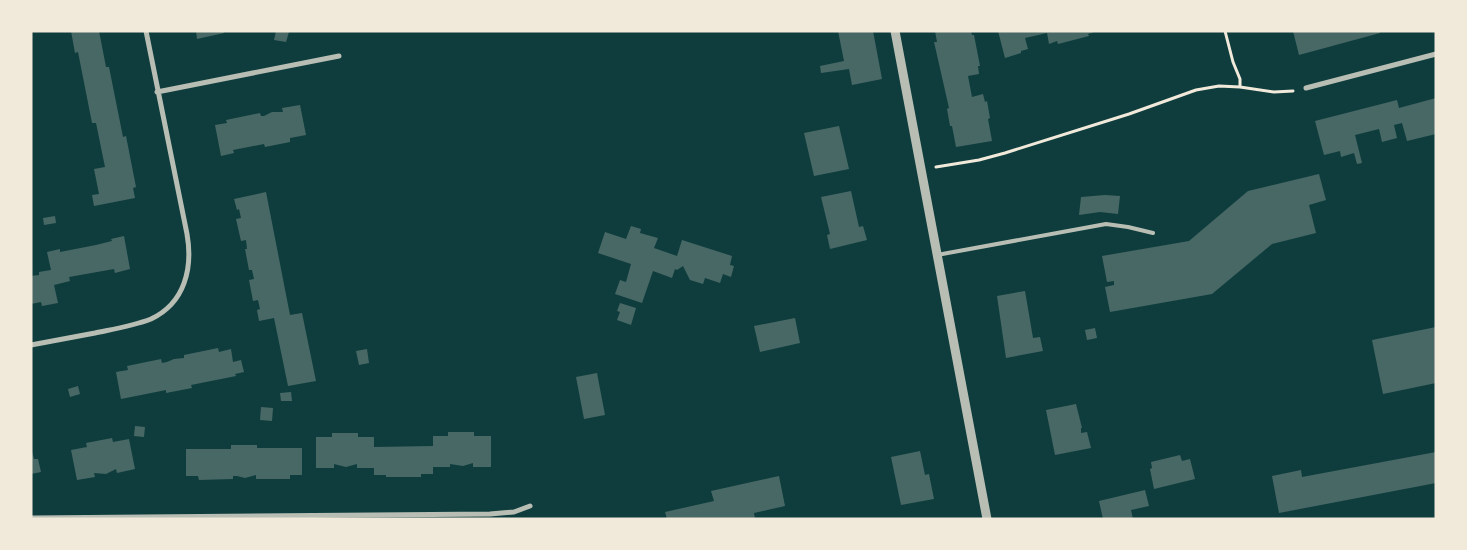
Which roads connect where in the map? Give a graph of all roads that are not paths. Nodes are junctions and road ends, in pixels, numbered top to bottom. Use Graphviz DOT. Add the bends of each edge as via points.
graph roads {
  1 [pos="146,31"];
  2 [pos="895,31"];
  3 [pos="1436,54"];
  4 [pos="339,56"];
  5 [pos="1306,88"];
  6 [pos="157,92"];
  7 [pos="1154,233"];
  8 [pos="938,255"];
  9 [pos="31,345"];
  10 [pos="530,506"];
  11 [pos="31,518"];
  12 [pos="987,519"];
  1 -- 6 [label="street"];
  2 -- 8 [label="street"];
  3 -- 5 [label="street"];
  4 -- 6 [label="street"];
  6 -- 9 [label="street" via="190,248 185,282 172,303 152,318 124,327"];
  7 -- 8 [label="lane" via="1117,225 1094,226"];
  8 -- 12 [label="street"];
  10 -- 11 [label="street" via="514,512 490,514"];
}
